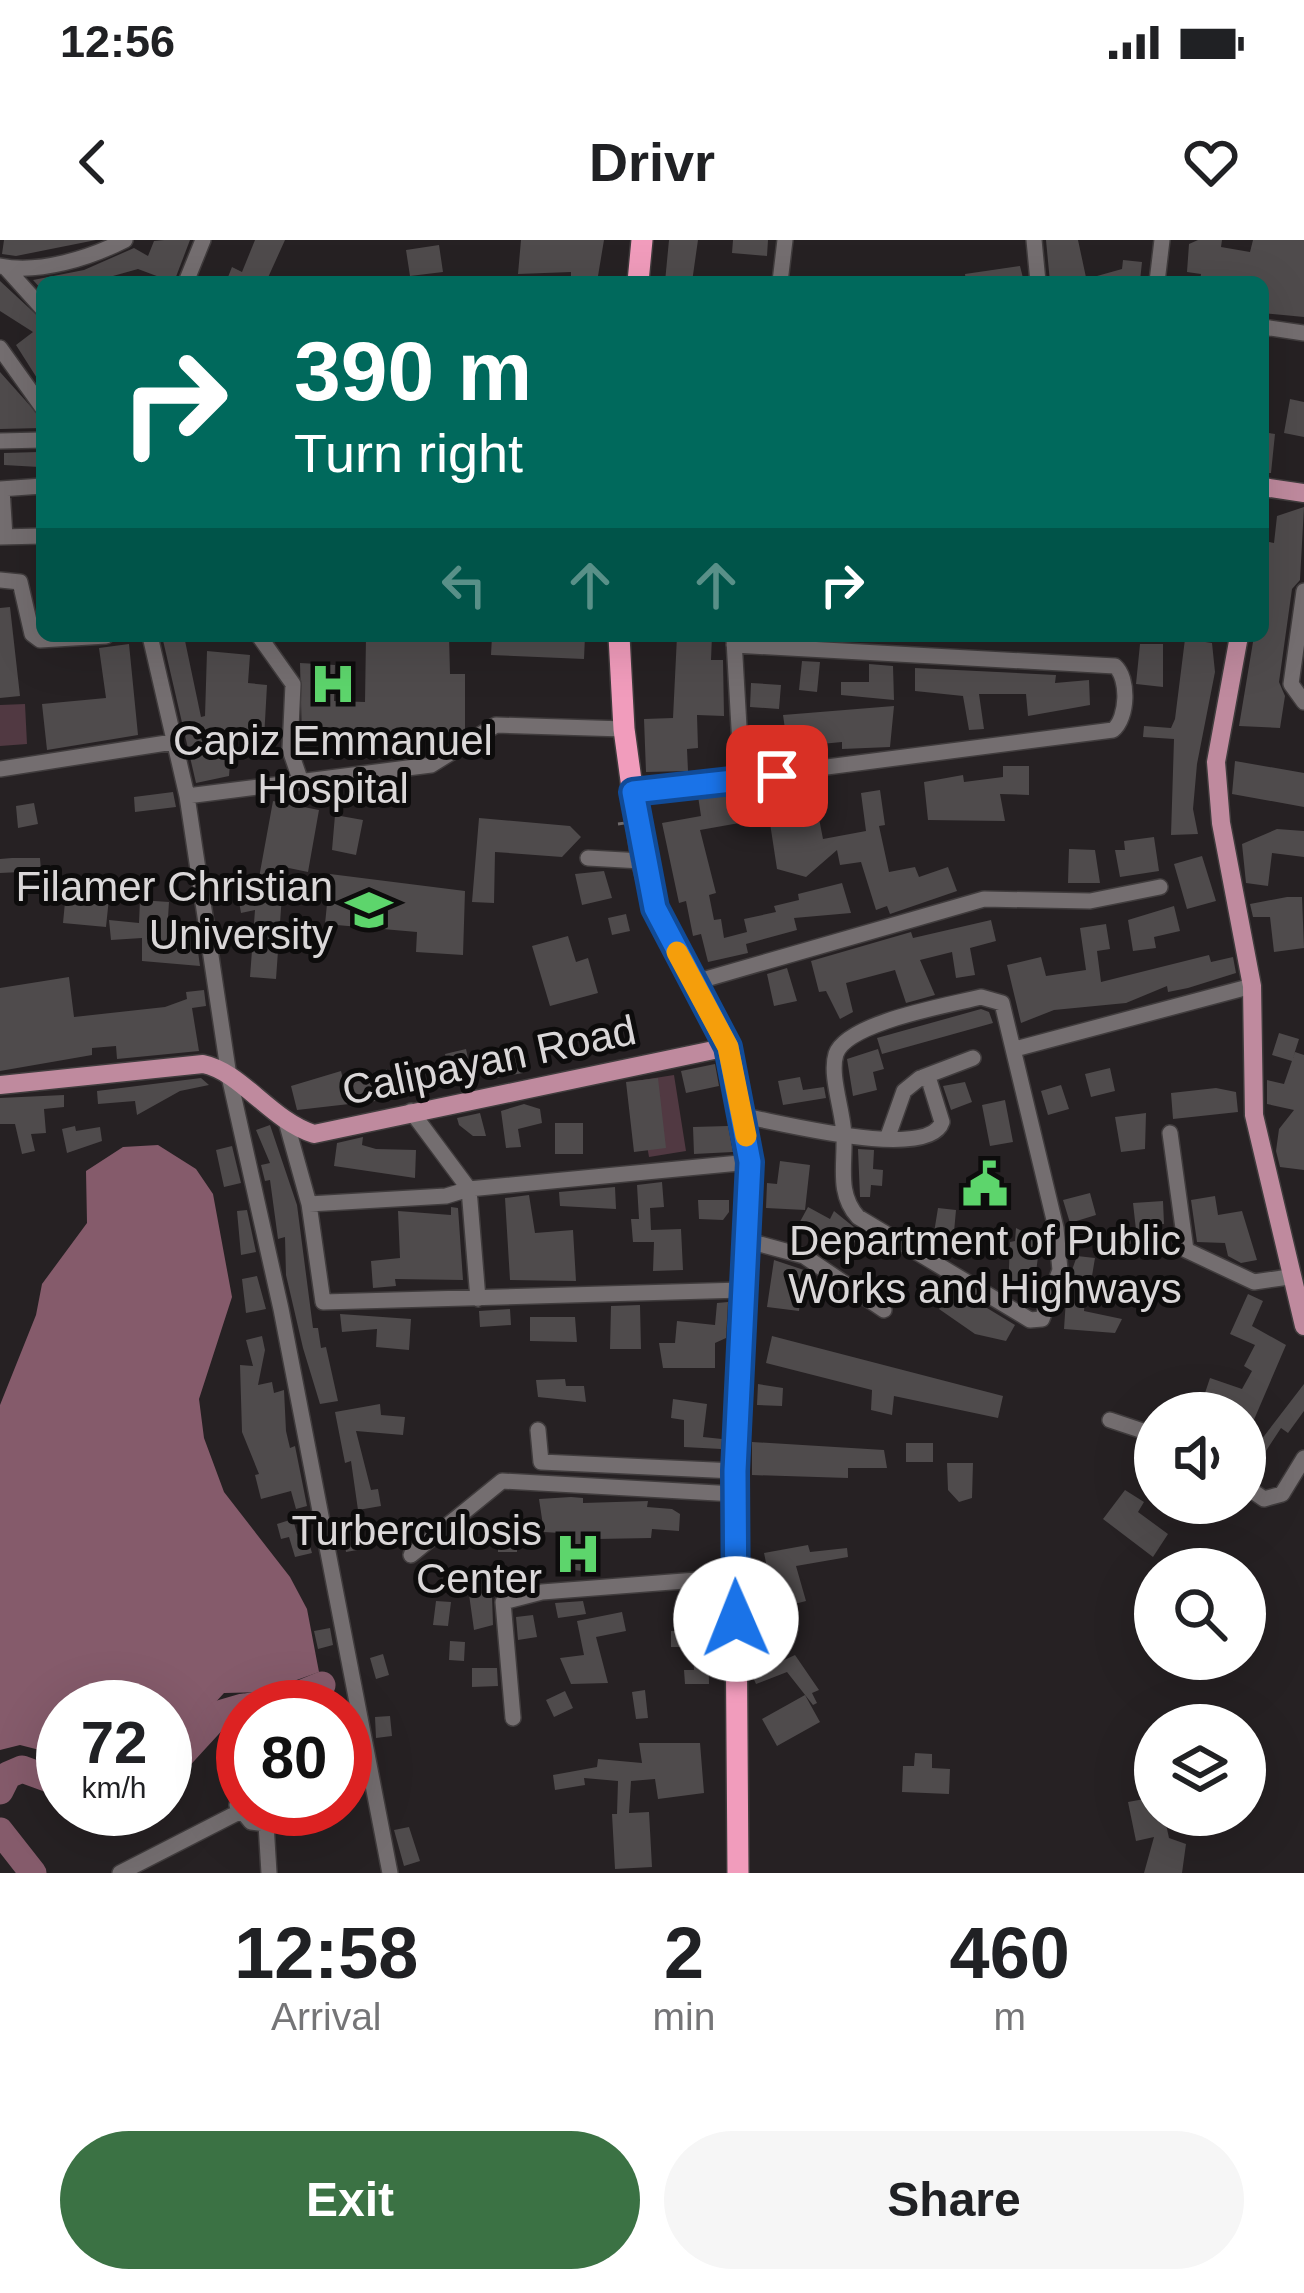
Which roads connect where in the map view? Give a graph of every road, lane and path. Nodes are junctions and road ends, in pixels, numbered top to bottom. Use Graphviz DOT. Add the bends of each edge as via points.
graph roads {
  1 [pos="125,240"];
  2 [pos="202,240"];
  3 [pos="642,240"];
  4 [pos="785,240"];
  5 [pos="1034,240"];
  6 [pos="1162,240"];
  7 [pos="3,267"];
  8 [pos="188,276"];
  9 [pos="639,276"];
  10 [pos="781,276"];
  11 [pos="1038,276"];
  12 [pos="1158,276"];
  13 [pos="36,302"];
  14 [pos="1269,328"];
  15 [pos="1304,333"];
  16 [pos="0,348"];
  17 [pos="36,399"];
  18 [pos="36,440"];
  19 [pos="0,441"];
  20 [pos="36,486"];
  21 [pos="1,489"];
  22 [pos="1269,492"];
  23 [pos="1304,494"];
  24 [pos="36,536"];
  25 [pos="3,537"];
  26 [pos="0,580"];
  27 [pos="1304,591"];
  28 [pos="36,637"];
  29 [pos="151,642"];
  30 [pos="263,642"];
  31 [pos="619,642"];
  32 [pos="734,642"];
  33 [pos="752,642"];
  34 [pos="1044,642"];
  35 [pos="1238,642"];
  36 [pos="1042,658"];
  37 [pos="1304,702"];
  38 [pos="624,729"];
  39 [pos="173,742"];
  40 [pos="0,769"];
  41 [pos="299,779"];
  42 [pos="742,780"];
  43 [pos="633,792"];
  44 [pos="187,796"];
  45 [pos="652,819"];
  46 [pos="618,824"];
  47 [pos="587,858"];
  48 [pos="643,860"];
  49 [pos="1160,887"];
  50 [pos="692,982"];
  51 [pos="1252,986"];
  52 [pos="728,1047"];
  53 [pos="1015,1049"];
  54 [pos="973,1058"];
  55 [pos="229,1076"];
  56 [pos="923,1077"];
  57 [pos="0,1084"];
  58 [pos="411,1112"];
  59 [pos="743,1115"];
  60 [pos="287,1125"];
  61 [pos="1170,1133"];
  62 [pos="844,1134"];
  63 [pos="887,1139"];
  64 [pos="750,1162"];
  65 [pos="469,1189"];
  66 [pos="310,1204"];
  67 [pos="745,1240"];
  68 [pos="1289,1277"];
  69 [pos="742,1290"];
  70 [pos="478,1299"];
  71 [pos="884,1310"];
  72 [pos="1304,1326"];
  73 [pos="1110,1420"];
  74 [pos="1134,1428"];
  75 [pos="538,1430"];
  76 [pos="1304,1458"];
  77 [pos="735,1471"];
  78 [pos="735,1494"];
  79 [pos="1266,1498"];
  80 [pos="411,1555"];
  81 [pos="736,1577"];
  82 [pos="514,1718"];
  83 [pos="216,1824"];
  84 [pos="267,1836"];
  85 [pos="120,1873"];
  86 [pos="269,1873"];
  87 [pos="390,1873"];
  88 [pos="738,1873"];
  1 -- 7 [label="street" via="99,253"];
  2 -- 8 [label="street"];
  3 -- 9 [label="highway"];
  4 -- 10 [label="street"];
  5 -- 11 [label="street"];
  6 -- 12 [label="street"];
  7 -- 13 [label="street"];
  14 -- 15 [label="street"];
  16 -- 17 [label="street"];
  18 -- 19 [label="street"];
  20 -- 21 [label="street"];
  21 -- 25 [label="street"];
  22 -- 23 [label="main road"];
  24 -- 25 [label="street"];
  26 -- 28 [label="street" via="20,582"];
  27 -- 37 [label="street" via="1291,684"];
  29 -- 39 [label="street"];
  30 -- 41 [label="street" via="293,684 290,750"];
  31 -- 38 [label="highway"];
  32 -- 42 [label="street"];
  33 -- 36 [label="street"];
  34 -- 36 [label="street"];
  35 -- 51 [label="main road" via="1216,762"];
  36 -- 42 [label="street" via="1122,670 1120,726"];
  38 -- 41 [label="street" via="496,725 431,765"];
  38 -- 43 [label="highway"];
  39 -- 40 [label="street"];
  39 -- 44 [label="street"];
  41 -- 44 [label="street"];
  42 -- 43 [label="street"];
  43 -- 48 [label="highway"];
  44 -- 55 [label="street"];
  45 -- 46 [label="path, bridge"];
  47 -- 48 [label="street"];
  48 -- 50 [label="highway" via="655,908"];
  49 -- 50 [label="street" via="1090,901 983,898"];
  50 -- 52 [label="highway"];
  51 -- 53 [label="street"];
  51 -- 68 [label="main road" via="1253,1115"];
  52 -- 58 [label="main road, Calipayan Road"];
  52 -- 59 [label="highway"];
  53 -- 62 [label="street" via="1002,1004 992,998 878,1024 841,1045 834,1058"];
  53 -- 62 [label="street" via="1056,1228 1060,1270 1042,1319 1030,1320 858,1216 843,1188"];
  54 -- 56 [label="street"];
  55 -- 57 [label="main road" via="202,1064"];
  55 -- 60 [label="main road, Calipayan Road"];
  55 -- 87 [label="street"];
  56 -- 63 [label="street" via="904,1091"];
  56 -- 63 [label="street" via="934,1089 939,1131 920,1142"];
  58 -- 60 [label="main road, Calipayan Road" via="314,1134"];
  58 -- 65 [label="street"];
  59 -- 62 [label="street"];
  59 -- 64 [label="highway"];
  60 -- 66 [label="street"];
  61 -- 68 [label="street" via="1186,1250 1254,1282"];
  62 -- 63 [label="street"];
  64 -- 65 [label="street"];
  64 -- 67 [label="highway"];
  65 -- 66 [label="street"];
  65 -- 70 [label="street"];
  66 -- 70 [label="street" via="323,1302"];
  67 -- 69 [label="highway"];
  67 -- 71 [label="street" via="804,1256"];
  68 -- 72 [label="main road"];
  69 -- 70 [label="street"];
  69 -- 77 [label="highway"];
  73 -- 74 [label="street"];
  75 -- 77 [label="street" via="541,1462"];
  76 -- 79 [label="street" via="1282,1494"];
  77 -- 78 [label="highway"];
  78 -- 80 [label="street" via="502,1481"];
  78 -- 81 [label="highway"];
  81 -- 82 [label="street" via="503,1602"];
  81 -- 88 [label="highway"];
  83 -- 85 [label="street"];
  84 -- 86 [label="street"];
}
